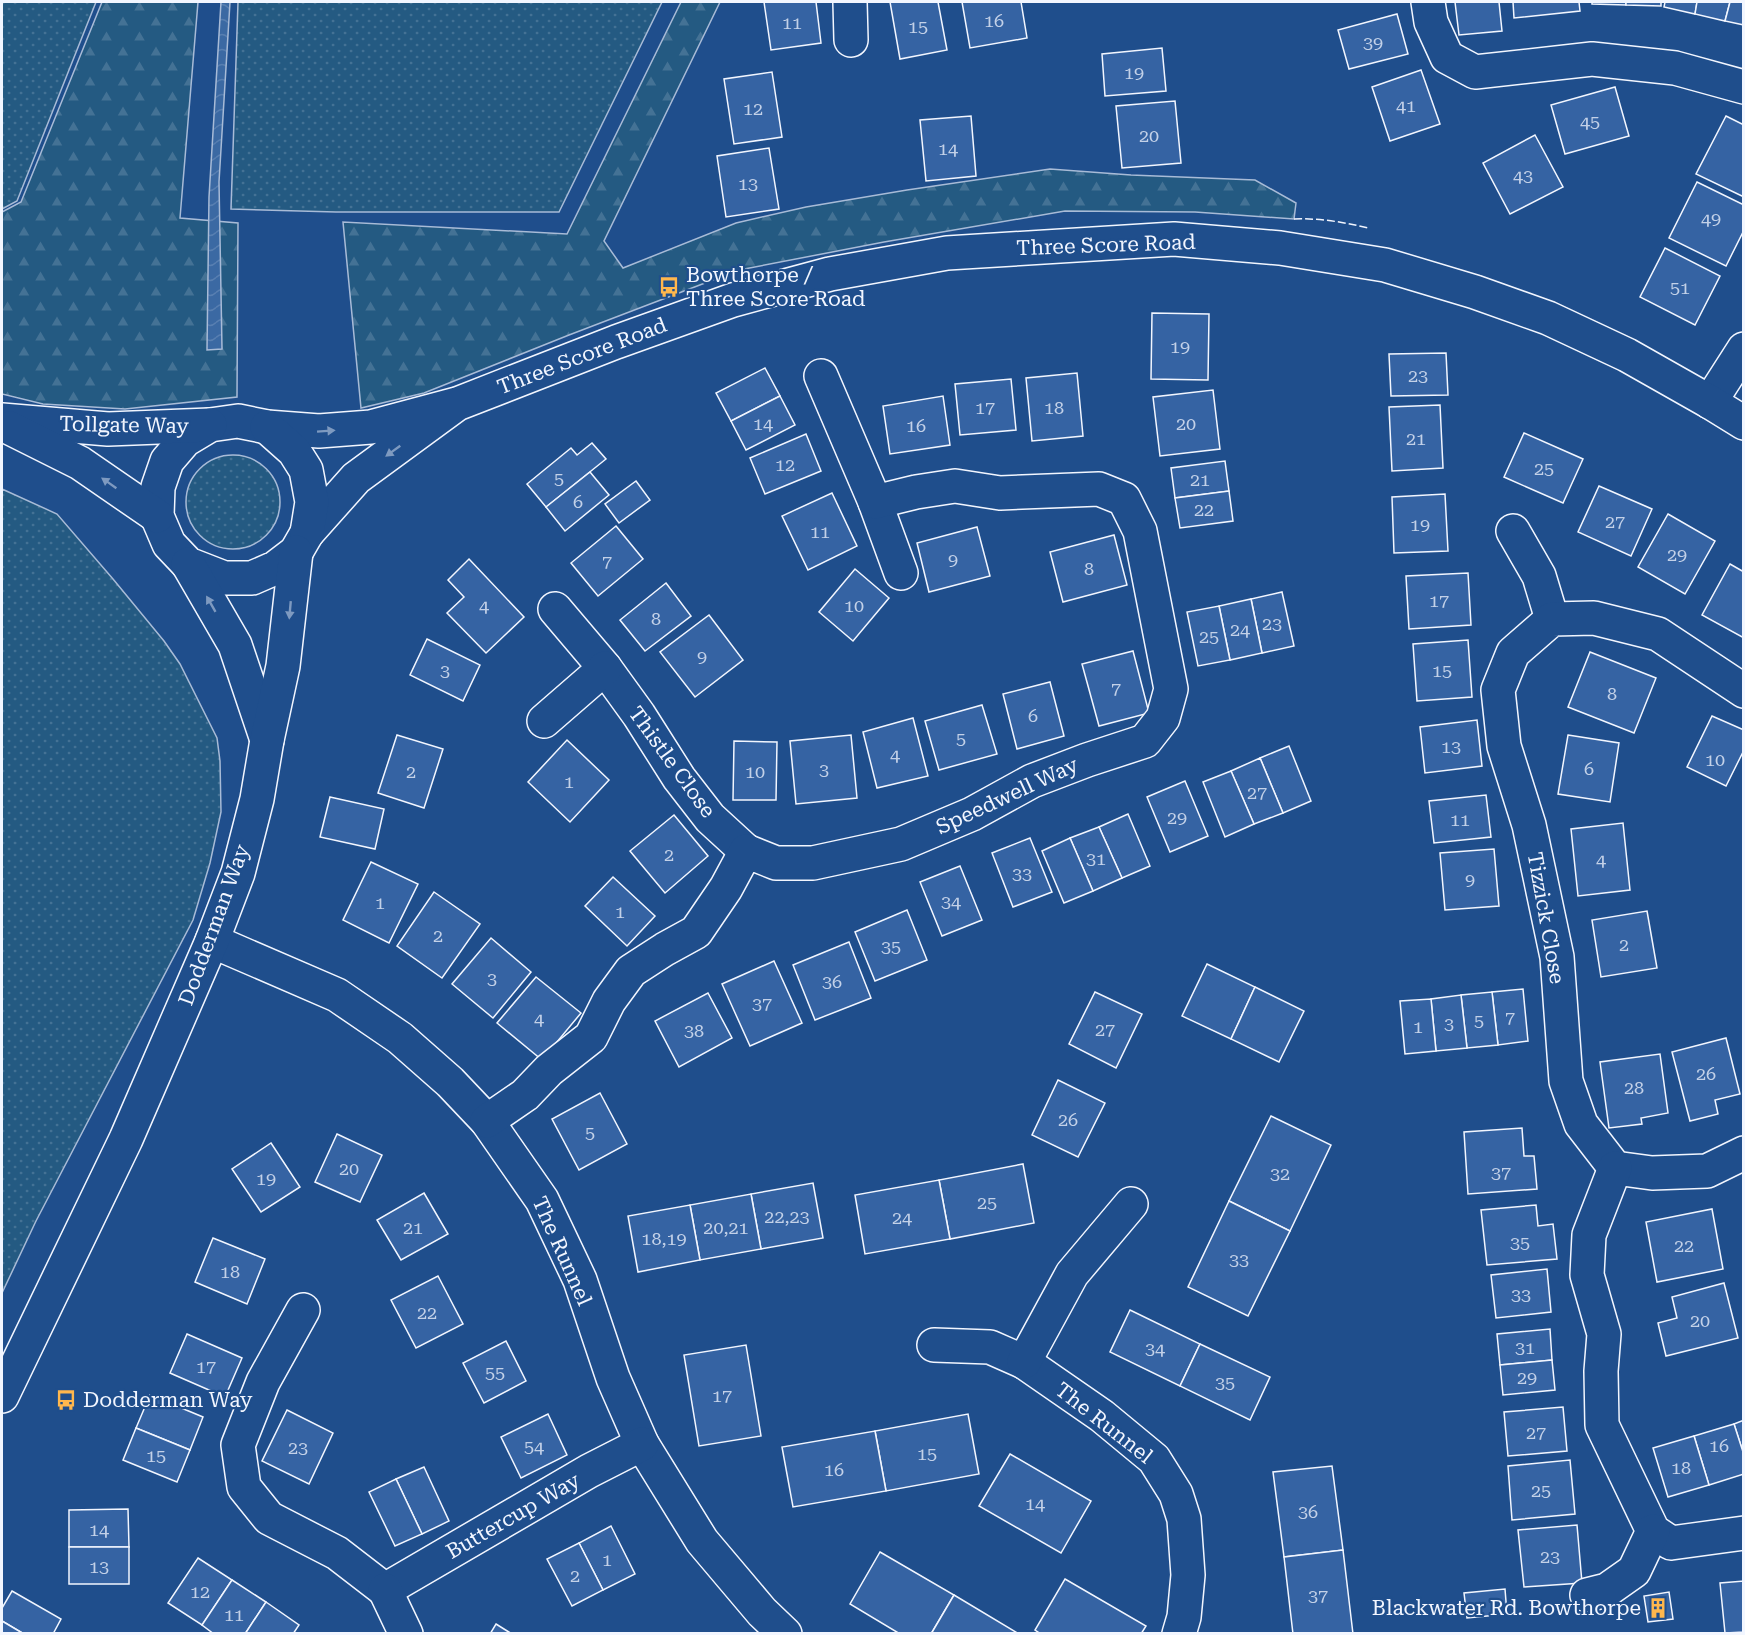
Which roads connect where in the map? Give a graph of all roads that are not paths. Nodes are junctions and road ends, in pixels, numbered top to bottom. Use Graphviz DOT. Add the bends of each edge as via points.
graph roads {
  1 [pos="850,2"];
  2 [pos="1428,2"];
  3 [pos="851,40"];
  4 [pos="1743,87"];
  5 [pos="1743,349"];
  6 [pos="821,376"];
  7 [pos="1710,402"];
  8 [pos="457,404"];
  9 [pos="2,422"];
  10 [pos="1743,423"];
  11 [pos="210,425"];
  12 [pos="267,428"];
  13 [pos="875,502"];
  14 [pos="158,516"];
  15 [pos="1513,531"];
  16 [pos="301,543"];
  17 [pos="188,564"];
  18 [pos="901,573"];
  19 [pos="555,609"];
  20 [pos="1552,619"];
  21 [pos="605,668"];
  22 [pos="1743,692"];
  23 [pos="544,721"];
  24 [pos="267,740"];
  25 [pos="746,851"];
  26 [pos="212,940"];
  27 [pos="487,1121"];
  28 [pos="1743,1154"];
  29 [pos="1615,1168"];
  30 [pos="1131,1204"];
  31 [pos="303,1310"];
  32 [pos="934,1345"];
  33 [pos="1024,1362"];
  34 [pos="2,1396"];
  35 [pos="642,1444"];
  36 [pos="1653,1531"];
  37 [pos="1743,1533"];
  38 [pos="385,1590"];
  39 [pos="1587,1595"];
  40 [pos="406,1634"];
  41 [pos="784,1634"];
  42 [pos="1179,1634"];
  1 -- 3 [label="street"];
  2 -- 4 [label="street" via="1431,22 1447,57 1475,72 1592,59 1675,68"];
  5 -- 7 [label="street"];
  6 -- 13 [label="street"];
  7 -- 8 [label="street, Three Score Road" via="1617,350 1548,318 1475,292 1385,265 1280,248 1174,238 947,253 830,274 733,300"];
  7 -- 10 [label="street, Three Score Road"];
  12 -- 8 [label="street, Three Score Road, one-way" via="319,432 371,427"];
  8 -- 16 [label="street, Three Score Road, one-way" via="356,478"];
  9 -- 11 [label="street, Tollgate Way" via="108,429"];
  14 -- 9 [label="street, Tollgate Way, one-way" via="80,463"];
  11 -- 12 [label="street, Three Score Road" via="238,421"];
  11 -- 14 [label="street, Three Score Road" via="185,440 167,461 158,487"];
  12 -- 16 [label="street, Three Score Road" via="294,451 306,470 312,502"];
  13 -- 18 [label="street"];
  13 -- 25 [label="street, Speedwell Way" via="955,486 1000,493 1099,489 1124,499 1140,531 1171,689 1163,718 1145,741 1032,781 972,814 901,844 813,863 776,863"];
  14 -- 17 [label="street, Three Score Road" via="169,544"];
  15 -- 20 [label="street" via="1539,576"];
  16 -- 17 [label="street, Three Score Road" via="275,568 252,578 224,578"];
  16 -- 24 [label="street, Dodderman Way, one-way" via="283,666"];
  24 -- 17 [label="street, Dodderman Way, one-way" via="235,645"];
  19 -- 21 [label="street, Thistle Close"];
  20 -- 22 [label="street" via="1594,618 1658,634"];
  20 -- 29 [label="street, Tizzick Close" via="1513,652 1498,690 1504,746 1529,825 1557,957 1566,1081 1581,1124"];
  21 -- 23 [label="street"];
  21 -- 25 [label="street, Thistle Close" via="679,778 711,818"];
  24 -- 26 [label="street, Dodderman Way" via="238,873"];
  25 -- 27 [label="street" via="696,932 631,971 609,1001 591,1037 525,1095"];
  26 -- 27 [label="street, The Runnel" via="337,995 400,1038"];
  26 -- 34 [label="street, Dodderman Way" via="126,1139"];
  27 -- 35 [label="street, The Runnel" via="542,1200 580,1280 613,1378"];
  28 -- 29 [label="street" via="1707,1171 1652,1173"];
  29 -- 36 [label="street" via="1589,1234 1587,1275 1604,1334 1602,1425"];
  30 -- 33 [label="street" via="1072,1274"];
  31 -- 38 [label="street" via="263,1382 238,1444 244,1487 269,1518 337,1553"];
  32 -- 33 [label="street, The Runnel" via="990,1347"];
  33 -- 42 [label="street, The Runnel" via="1102,1416 1154,1459 1176,1494 1184,1520 1188,1575"];
  35 -- 38 [label="street, Buttercup Way"];
  35 -- 41 [label="street, The Runnel" via="702,1541"];
  36 -- 37 [label="street" via="1671,1543"];
  36 -- 39 [label="street" via="1634,1571 1607,1590"];
  38 -- 40 [label="street"];
}
